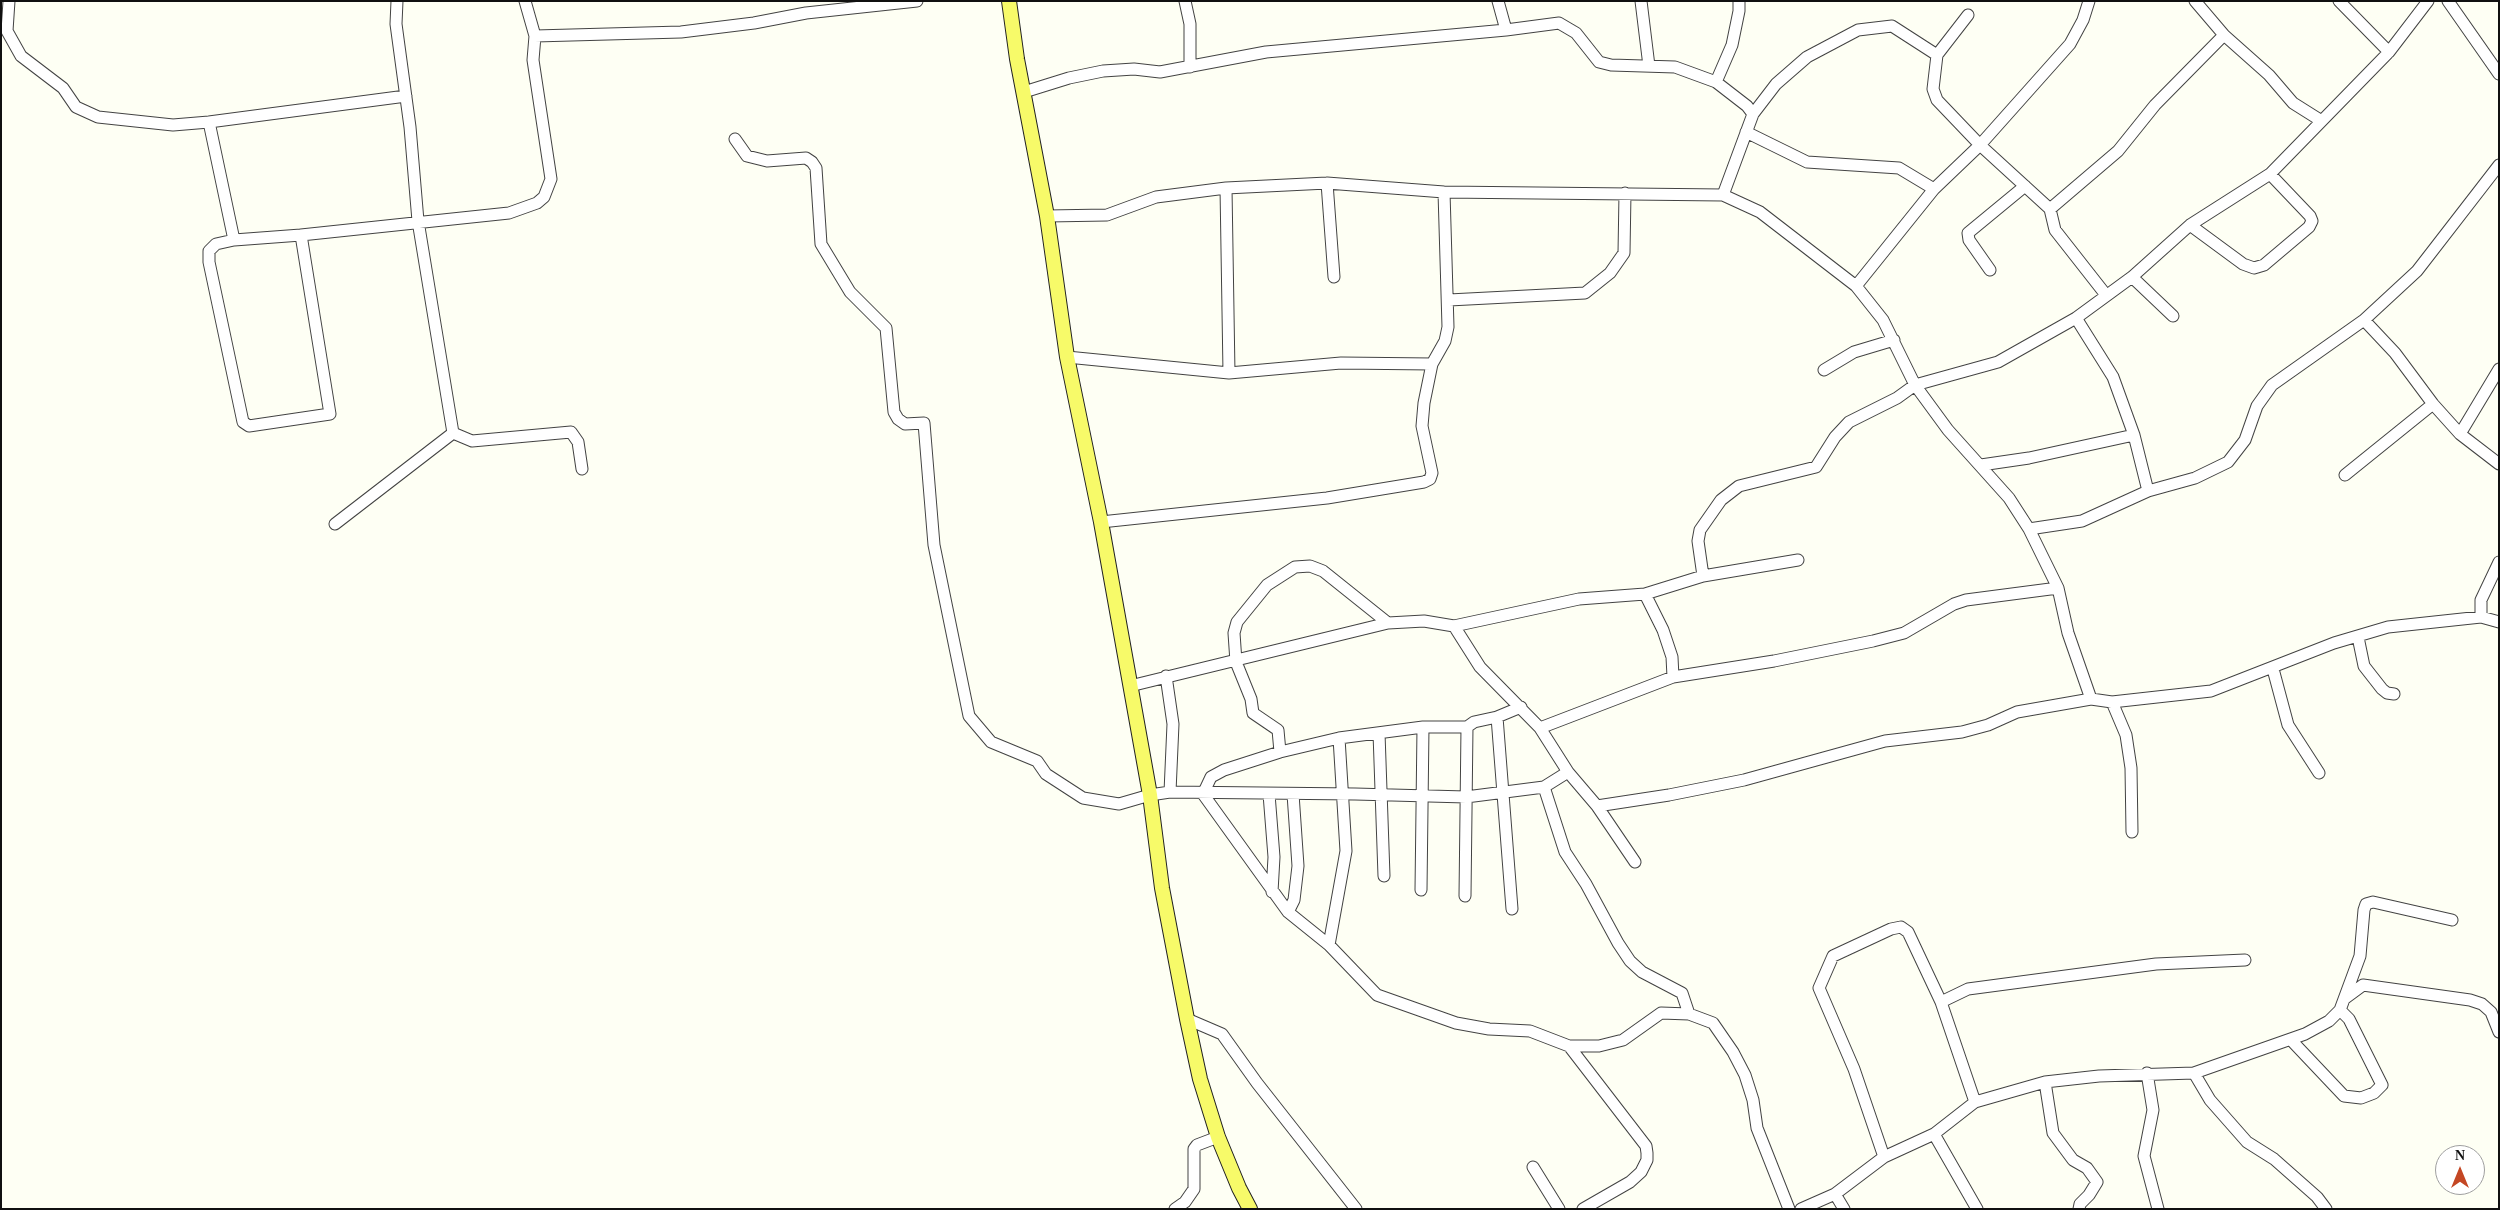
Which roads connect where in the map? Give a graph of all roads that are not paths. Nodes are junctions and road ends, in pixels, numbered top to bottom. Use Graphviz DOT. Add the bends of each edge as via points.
graph roads {
  1 [pos="10,1"];
  2 [pos="397,1"];
  3 [pos="525,1"];
  4 [pos="917,1"];
  5 [pos="1009,1"];
  6 [pos="1185,1"];
  7 [pos="1498,1"];
  8 [pos="1641,1"];
  9 [pos="1739,1"];
  10 [pos="2089,1"];
  11 [pos="2195,1"];
  12 [pos="2339,1"];
  13 [pos="2428,1"];
  14 [pos="2448,1"];
  15 [pos="1968,15"];
  16 [pos="1506,30"];
  17 [pos="2224,35"];
  18 [pos="535,36"];
  19 [pos="2389,52"];
  20 [pos="1937,55"];
  21 [pos="1649,66"];
  22 [pos="1190,67"];
  23 [pos="2499,74"];
  24 [pos="1716,82"];
  25 [pos="1024,92"];
  26 [pos="406,96"];
  27 [pos="1753,114"];
  28 [pos="2320,120"];
  29 [pos="209,122"];
  30 [pos="1746,132"];
  31 [pos="735,139"];
  32 [pos="1980,145"];
  33 [pos="2499,165"];
  34 [pos="2270,174"];
  35 [pos="1327,183"];
  36 [pos="2025,186"];
  37 [pos="1226,188"];
  38 [pos="1934,189"];
  39 [pos="1444,192"];
  40 [pos="1625,193"];
  41 [pos="1723,195"];
  42 [pos="2050,209"];
  43 [pos="1047,216"];
  44 [pos="418,221"];
  45 [pos="2190,225"];
  46 [pos="301,235"];
  47 [pos="234,240"];
  48 [pos="1990,270"];
  49 [pos="2132,276"];
  50 [pos="1334,277"];
  51 [pos="1856,286"];
  52 [pos="2106,295"];
  53 [pos="1449,300"];
  54 [pos="2173,316"];
  55 [pos="2076,318"];
  56 [pos="2364,320"];
  57 [pos="1894,340"];
  58 [pos="1067,357"];
  59 [pos="1432,364"];
  60 [pos="2499,368"];
  61 [pos="1824,370"];
  62 [pos="1229,373"];
  63 [pos="1916,385"];
  64 [pos="2433,404"];
  65 [pos="453,433"];
  66 [pos="2460,434"];
  67 [pos="2134,436"];
  68 [pos="2499,464"];
  69 [pos="1981,466"];
  70 [pos="582,469"];
  71 [pos="2345,475"];
  72 [pos="2148,491"];
  73 [pos="1101,522"];
  74 [pos="335,524"];
  75 [pos="2029,528"];
  76 [pos="1798,560"];
  77 [pos="2499,562"];
  78 [pos="1703,576"];
  79 [pos="2058,588"];
  80 [pos="1645,594"];
  81 [pos="2481,617"];
  82 [pos="2499,622"];
  83 [pos="1388,623"];
  84 [pos="1454,626"];
  85 [pos="2358,636"];
  86 [pos="1236,662"];
  87 [pos="2273,668"];
  88 [pos="1166,676"];
  89 [pos="1673,677"];
  90 [pos="1130,686"];
  91 [pos="2394,694"];
  92 [pos="2090,699"];
  93 [pos="2112,702"];
  94 [pos="1521,707"];
  95 [pos="1497,717"];
  96 [pos="1424,726"];
  97 [pos="1467,727"];
  98 [pos="1540,728"];
  99 [pos="1379,733"];
  100 [pos="1339,738"];
  101 [pos="1280,752"];
  102 [pos="1568,772"];
  103 [pos="2319,773"];
  104 [pos="1544,787"];
  105 [pos="1170,792"];
  106 [pos="1504,793"];
  107 [pos="1203,794"];
  108 [pos="1268,794"];
  109 [pos="1293,794"];
  110 [pos="1343,794"];
  111 [pos="1150,795"];
  112 [pos="1383,795"];
  113 [pos="1422,796"];
  114 [pos="1466,798"];
  115 [pos="1597,806"];
  116 [pos="2132,832"];
  117 [pos="1635,862"];
  118 [pos="1384,876"];
  119 [pos="1421,890"];
  120 [pos="1272,892"];
  121 [pos="1465,896"];
  122 [pos="1512,909"];
  123 [pos="1288,912"];
  124 [pos="2452,920"];
  125 [pos="1329,945"];
  126 [pos="2245,960"];
  127 [pos="2356,968"];
  128 [pos="2363,985"];
  129 [pos="1941,1002"];
  130 [pos="2342,1005"];
  131 [pos="1689,1014"];
  132 [pos="1186,1019"];
  133 [pos="2499,1032"];
  134 [pos="2291,1040"];
  135 [pos="1569,1046"];
  136 [pos="2147,1073"];
  137 [pos="2194,1073"];
  138 [pos="2045,1082"];
  139 [pos="1975,1102"];
  140 [pos="1934,1134"];
  141 [pos="1218,1137"];
  142 [pos="1884,1157"];
  143 [pos="1533,1167"];
  144 [pos="1835,1194"];
  145 [pos="1175,1209"];
  146 [pos="1250,1209"];
  147 [pos="1356,1209"];
  148 [pos="1559,1209"];
  149 [pos="1584,1209"];
  150 [pos="1789,1209"];
  151 [pos="1802,1209"];
  152 [pos="1844,1209"];
  153 [pos="1976,1209"];
  154 [pos="2079,1209"];
  155 [pos="2158,1209"];
  156 [pos="2326,1209"];
  1 -- 29 [label="street" via="7,31 13,45 21,56 64,88 76,106 98,117 127,122 173,125"];
  2 -- 26 [label="street" via="396,24"];
  3 -- 18 [label="street"];
  4 -- 18 [label="street" via="806,13 682,32"];
  5 -- 25 [label="main road"];
  6 -- 22 [label="street" via="1190,24"];
  7 -- 16 [label="street"];
  8 -- 21 [label="street"];
  9 -- 24 [label="street" via="1740,11 1732,45"];
  10 -- 32 [label="street" via="2070,44"];
  11 -- 17 [label="street"];
  12 -- 19 [label="street"];
  13 -- 19 [label="street"];
  14 -- 23 [label="street"];
  15 -- 20 [label="street"];
  16 -- 21 [label="street" via="1559,23 1576,33 1599,62"];
  16 -- 22 [label="street" via="1266,52"];
  17 -- 28 [label="street" via="2269,74 2293,103"];
  17 -- 42 [label="street" via="2156,105 2118,151"];
  18 -- 44 [label="street" via="534,68 551,179 544,197 537,203 509,213"];
  19 -- 28 [label="street"];
  20 -- 27 [label="street" via="1892,26 1858,30 1828,44 1790,71"];
  20 -- 32 [label="street" via="1933,89 1937,100"];
  21 -- 24 [label="street" via="1674,67"];
  22 -- 25 [label="street" via="1160,72 1134,69 1102,72"];
  24 -- 27 [label="street"];
  25 -- 43 [label="main road"];
  26 -- 29 [label="street"];
  26 -- 44 [label="street"];
  27 -- 30 [label="street"];
  28 -- 34 [label="street"];
  29 -- 47 [label="street"];
  30 -- 38 [label="street" via="1807,162 1899,168"];
  30 -- 41 [label="street"];
  31 -- 111 [label="street" via="747,156 767,161 806,158 812,162 816,168 821,244 850,292 886,328 894,412 905,424 924,423 934,545 969,716 991,742 1037,761 1046,774 1083,798 1119,804"];
  32 -- 36 [label="street"];
  32 -- 38 [label="street"];
  33 -- 56 [label="street" via="2417,271"];
  34 -- 45 [label="street"];
  34 -- 45 [label="street" via="2312,221 2264,265 2254,268 2243,264"];
  35 -- 37 [label="street"];
  35 -- 39 [label="street"];
  35 -- 50 [label="street"];
  36 -- 42 [label="street"];
  36 -- 48 [label="street" via="1968,233 1968,240"];
  37 -- 43 [label="street" via="1156,197 1106,215"];
  37 -- 62 [label="street"];
  38 -- 51 [label="street"];
  39 -- 40 [label="street"];
  39 -- 53 [label="street"];
  40 -- 41 [label="street"];
  40 -- 53 [label="street" via="1624,253 1610,273 1585,293"];
  41 -- 51 [label="street" via="1760,212"];
  42 -- 52 [label="street" via="2055,230"];
  43 -- 58 [label="main road"];
  44 -- 46 [label="street"];
  44 -- 65 [label="street"];
  45 -- 49 [label="street"];
  46 -- 47 [label="street"];
  46 -- 47 [label="street" via="330,414 257,426 242,422 209,262 209,251 216,244"];
  49 -- 52 [label="street"];
  49 -- 54 [label="street"];
  51 -- 57 [label="street" via="1883,320"];
  52 -- 55 [label="street"];
  53 -- 59 [label="street" via="1445,341"];
  55 -- 63 [label="street" via="1998,362"];
  55 -- 67 [label="street" via="2113,377"];
  56 -- 64 [label="street" via="2395,353"];
  56 -- 72 [label="street" via="2272,385 2257,406 2245,440 2228,462 2195,478"];
  57 -- 61 [label="street" via="1854,352"];
  57 -- 63 [label="street"];
  58 -- 62 [label="street"];
  58 -- 73 [label="main road"];
  59 -- 62 [label="street" via="1341,363"];
  59 -- 73 [label="street" via="1422,426 1432,473 1424,482 1327,498"];
  60 -- 66 [label="street"];
  63 -- 69 [label="street" via="1948,430"];
  63 -- 78 [label="street" via="1848,422 1816,467 1740,486 1721,500 1700,530 1698,541"];
  64 -- 66 [label="street"];
  64 -- 71 [label="street"];
  65 -- 70 [label="street" via="472,441 571,432 578,442"];
  65 -- 74 [label="street"];
  66 -- 68 [label="street"];
  67 -- 69 [label="street"];
  67 -- 72 [label="street"];
  69 -- 75 [label="street" via="2009,498"];
  72 -- 75 [label="street" via="2082,522"];
  73 -- 90 [label="main road"];
  75 -- 79 [label="street"];
  76 -- 78 [label="street"];
  77 -- 81 [label="street" via="2482,600"];
  78 -- 80 [label="street"];
  79 -- 89 [label="street" via="1966,600 1904,634 1774,661"];
  79 -- 92 [label="street" via="2068,633"];
  80 -- 84 [label="street" via="1579,599"];
  80 -- 89 [label="street" via="1663,630 1672,657"];
  81 -- 82 [label="street"];
  81 -- 85 [label="street" via="2388,627"];
  83 -- 84 [label="street" via="1424,621"];
  83 -- 86 [label="street"];
  83 -- 86 [label="street" via="1323,571 1310,566 1296,567 1267,585 1237,622 1234,633"];
  84 -- 94 [label="street" via="1480,667"];
  85 -- 87 [label="street"];
  85 -- 91 [label="street" via="2364,666 2387,693"];
  86 -- 88 [label="street"];
  86 -- 101 [label="street" via="1251,699 1253,713 1278,730"];
  87 -- 93 [label="street" via="2211,692"];
  87 -- 103 [label="street" via="2288,725"];
  88 -- 90 [label="street"];
  88 -- 105 [label="street" via="1173,724"];
  89 -- 98 [label="street"];
  90 -- 111 [label="main road"];
  92 -- 93 [label="street"];
  92 -- 115 [label="street" via="2017,712 1962,732 1885,741 1744,780"];
  93 -- 116 [label="street" via="2126,735"];
  94 -- 95 [label="street"];
  94 -- 98 [label="street"];
  95 -- 97 [label="street" via="1474,722"];
  95 -- 106 [label="street"];
  96 -- 97 [label="street"];
  96 -- 99 [label="street"];
  96 -- 113 [label="street"];
  97 -- 114 [label="street"];
  98 -- 102 [label="street"];
  99 -- 100 [label="street"];
  99 -- 112 [label="street"];
  100 -- 101 [label="street"];
  100 -- 110 [label="street"];
  101 -- 107 [label="street" via="1211,777"];
  102 -- 104 [label="street"];
  102 -- 115 [label="street"];
  104 -- 106 [label="street"];
  104 -- 131 [label="street" via="1565,852 1618,943 1642,972 1682,993"];
  105 -- 107 [label="street"];
  105 -- 111 [label="street"];
  106 -- 114 [label="street"];
  106 -- 122 [label="street"];
  107 -- 108 [label="street"];
  107 -- 120 [label="street"];
  108 -- 109 [label="street"];
  108 -- 120 [label="street" via="1274,857"];
  109 -- 110 [label="street"];
  109 -- 123 [label="street" via="1298,866 1294,900"];
  110 -- 112 [label="street"];
  110 -- 125 [label="street" via="1346,852"];
  111 -- 132 [label="main road" via="1162,888"];
  112 -- 113 [label="street"];
  112 -- 118 [label="street"];
  113 -- 114 [label="street"];
  113 -- 119 [label="street"];
  114 -- 121 [label="street"];
  115 -- 117 [label="street"];
  120 -- 123 [label="street"];
  123 -- 125 [label="street"];
  124 -- 127 [label="street" via="2373,902 2366,904"];
  125 -- 135 [label="street" via="1378,995 1456,1023 1530,1031"];
  126 -- 129 [label="street" via="2156,964 1968,989"];
  127 -- 128 [label="street"];
  127 -- 130 [label="street"];
  128 -- 130 [label="street"];
  128 -- 133 [label="street" via="2482,1004 2491,1012"];
  129 -- 139 [label="street"];
  129 -- 142 [label="street" via="1908,932 1901,927 1834,956 1819,988 1854,1068"];
  130 -- 134 [label="street" via="2329,1021"];
  130 -- 134 [label="street" via="2382,1085 2374,1093 2361,1098 2344,1096"];
  131 -- 135 [label="street" via="1661,1013 1624,1040 1599,1046"];
  131 -- 150 [label="street" via="1713,1024 1746,1075 1757,1128"];
  132 -- 141 [label="main road"];
  132 -- 147 [label="street" via="1222,1034"];
  134 -- 137 [label="street"];
  135 -- 149 [label="street" via="1646,1146 1647,1153 1640,1172 1630,1182"];
  136 -- 137 [label="street"];
  136 -- 138 [label="street"];
  136 -- 155 [label="street" via="2153,1110 2144,1156"];
  137 -- 156 [label="street" via="2210,1100 2247,1142 2274,1159"];
  138 -- 139 [label="street"];
  138 -- 154 [label="street" via="2052,1133 2073,1160 2087,1168 2097,1182"];
  139 -- 140 [label="street"];
  140 -- 142 [label="street"];
  140 -- 153 [label="street"];
  141 -- 145 [label="street" via="1194,1149 1194,1189"];
  141 -- 146 [label="main road"];
  142 -- 144 [label="street"];
  143 -- 148 [label="street"];
  144 -- 151 [label="street"];
  144 -- 152 [label="street"];
}
